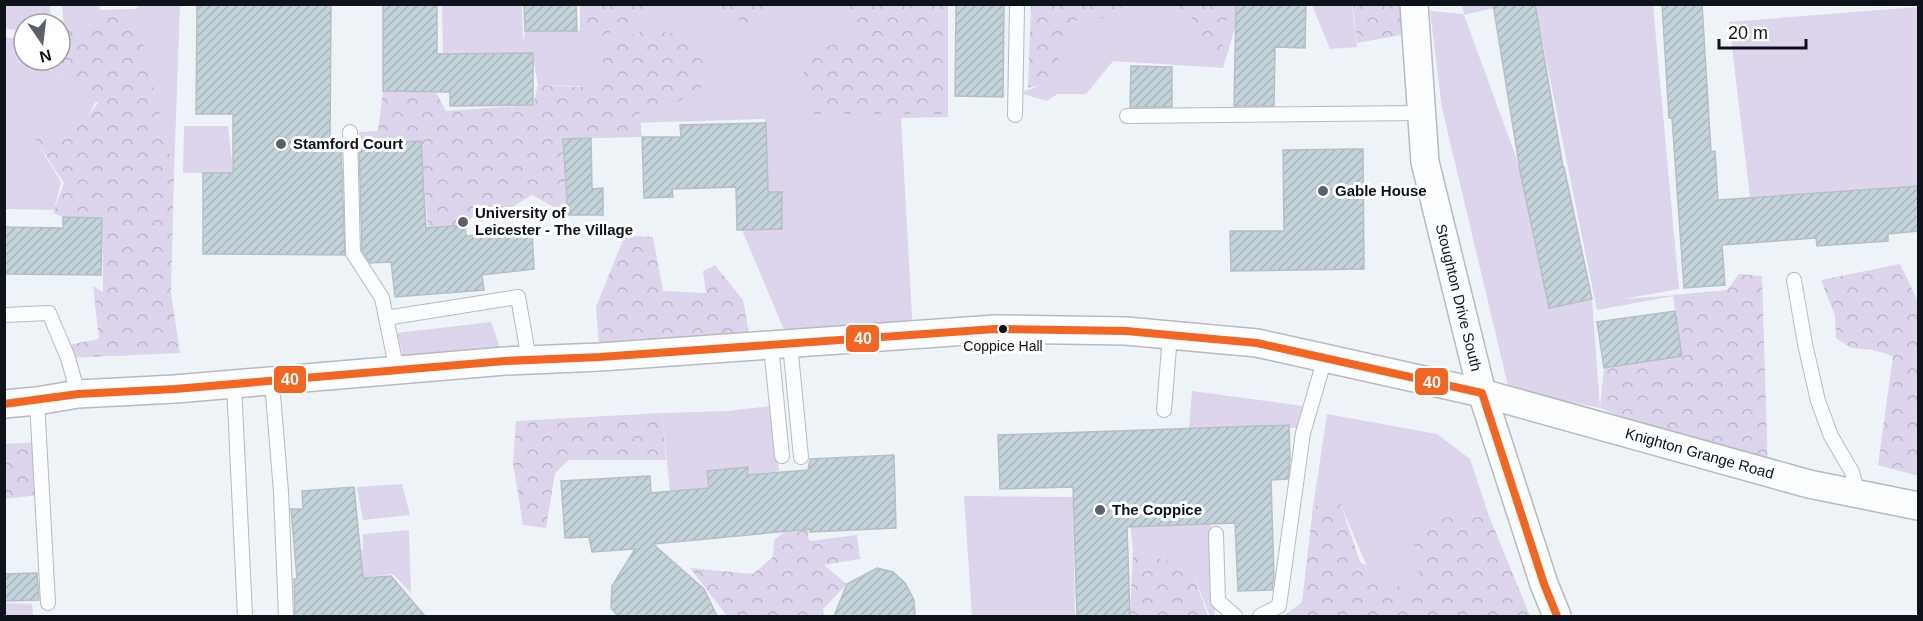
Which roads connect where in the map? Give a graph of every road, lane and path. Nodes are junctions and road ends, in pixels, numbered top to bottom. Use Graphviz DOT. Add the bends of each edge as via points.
graph roads {
  1 [pos="1414,4"];
  2 [pos="1017,8"];
  3 [pos="1422,113"];
  4 [pos="1015,115"];
  5 [pos="1127,116"];
  6 [pos="350,132"];
  7 [pos="1794,280"];
  8 [pos="4,315"];
  9 [pos="386,318"];
  10 [pos="1170,335"];
  11 [pos="780,345"];
  12 [pos="1325,358"];
  13 [pos="529,360"];
  14 [pos="397,371"];
  15 [pos="272,382"];
  16 [pos="234,384"];
  17 [pos="1482,393"];
  18 [pos="78,394"];
  19 [pos="37,401"];
  20 [pos="4,404"];
  21 [pos="1164,410"];
  22 [pos="782,456"];
  23 [pos="801,457"];
  24 [pos="1858,494"];
  25 [pos="1918,506"];
  26 [pos="1216,534"];
  27 [pos="48,603"];
  28 [pos="245,616"];
  29 [pos="286,616"];
  30 [pos="1235,616"];
  31 [pos="1260,616"];
  32 [pos="1557,616"];
  1 -- 3 [label="street, Stoughton Drive South"];
  2 -- 4 [label="lane"];
  3 -- 5 [label="lane"];
  3 -- 17 [label="street, Stoughton Drive South" via="1425,162"];
  6 -- 9 [label="lane" via="353,253 382,298"];
  7 -- 24 [label="lane" via="1818,401 1831,436 1852,472"];
  8 -- 18 [label="lane" via="49,313 69,358"];
  9 -- 13 [label="lane" via="518,297"];
  9 -- 14 [label="lane"];
  10 -- 11 [label="street, Knighton Grange Road" via="995,329"];
  10 -- 12 [label="street, Knighton Grange Road" via="1257,343"];
  10 -- 21 [label="lane"];
  11 -- 13 [label="street, Knighton Grange Road"];
  11 -- 22 [label="lane"];
  11 -- 23 [label="lane"];
  12 -- 17 [label="street, Knighton Grange Road"];
  12 -- 31 [label="lane" via="1303,433 1279,606"];
  13 -- 14 [label="street, Knighton Grange Road"];
  14 -- 15 [label="street, Knighton Grange Road"];
  15 -- 16 [label="street, Knighton Grange Road"];
  15 -- 29 [label="lane"];
  16 -- 18 [label="street, Knighton Grange Road"];
  16 -- 28 [label="lane"];
  17 -- 24 [label="street, Knighton Grange Road" via="1809,484"];
  17 -- 32 [label="street, Stoughton Drive South"];
  18 -- 19 [label="street, Knighton Grange Road"];
  19 -- 20 [label="street, Knighton Grange Road"];
  19 -- 27 [label="lane"];
  24 -- 25 [label="street, Knighton Grange Road"];
  26 -- 30 [label="lane" via="1218,601"];
}
